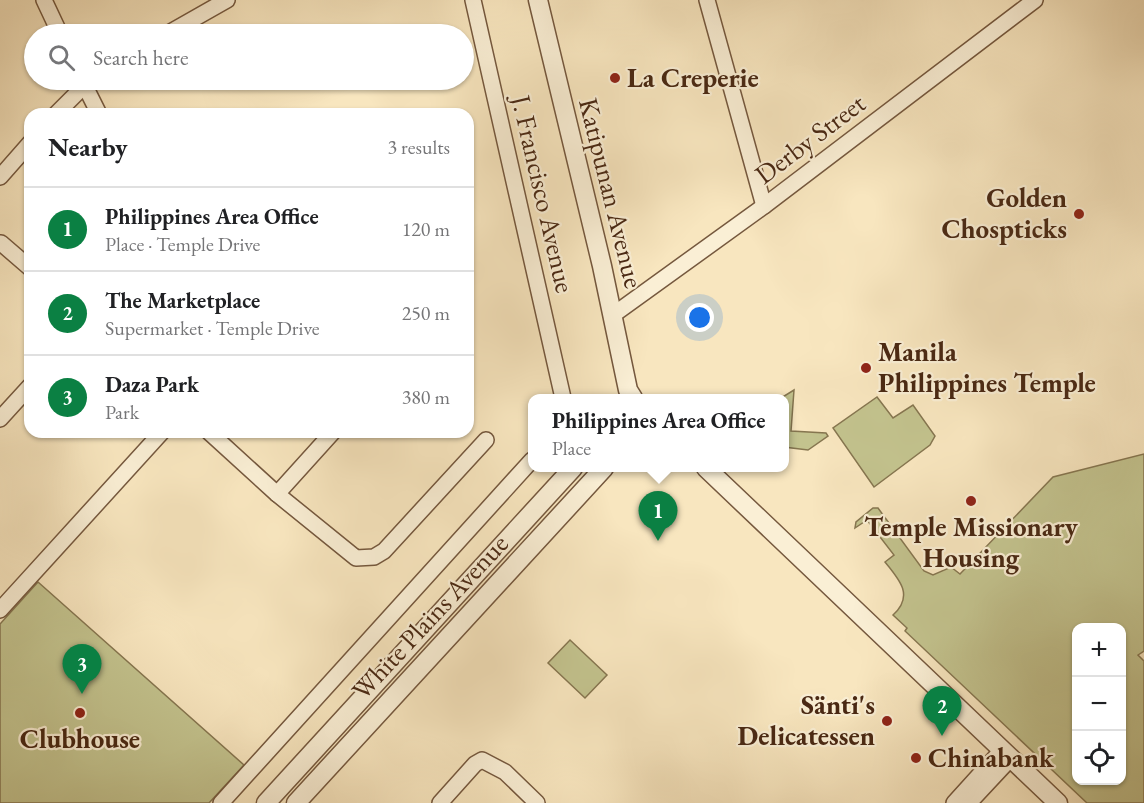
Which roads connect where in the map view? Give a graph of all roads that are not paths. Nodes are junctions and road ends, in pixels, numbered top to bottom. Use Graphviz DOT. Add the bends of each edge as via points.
graph roads {
  1 [pos="44,0"];
  2 [pos="227,0"];
  3 [pos="473,0"];
  4 [pos="538,0"];
  5 [pos="707,0"];
  6 [pos="1035,0"];
  7 [pos="55,24"];
  8 [pos="185,24"];
  9 [pos="77,90"];
  10 [pos="89,90"];
  11 [pos="61,108"];
  12 [pos="96,108"];
  13 [pos="24,150"];
  14 [pos="0,177"];
  15 [pos="764,206"];
  16 [pos="0,244"];
  17 [pos="24,263"];
  18 [pos="613,315"];
  19 [pos="24,393"];
  20 [pos="562,394"];
  21 [pos="630,394"];
  22 [pos="0,419"];
  23 [pos="156,438"];
  24 [pos="216,438"];
  25 [pos="328,438"];
  26 [pos="486,440"];
  27 [pos="528,464"];
  28 [pos="569,472"];
  29 [pos="600,472"];
  30 [pos="710,472"];
  31 [pos="277,494"];
  32 [pos="1,606"];
  33 [pos="314,750"];
  34 [pos="1006,754"];
  35 [pos="330,764"];
  36 [pos="969,796"];
  37 [pos="221,803"];
  38 [pos="266,803"];
  39 [pos="296,803"];
  40 [pos="440,803"];
  41 [pos="537,803"];
  42 [pos="954,803"];
  43 [pos="1058,803"];
  1 -- 7 [label="street"];
  2 -- 8 [label="street"];
  3 -- 20 [label="street, J. Francisco Avenue"];
  4 -- 18 [label="street, Katipunan Avenue"];
  5 -- 15 [label="street"];
  6 -- 15 [label="street, Derby Street"];
  9 -- 11 [label="street"];
  10 -- 12 [label="street"];
  13 -- 14 [label="street"];
  15 -- 18 [label="street, Derby Street"];
  16 -- 17 [label="street"];
  18 -- 21 [label="street, Katipunan Avenue"];
  19 -- 22 [label="street"];
  23 -- 32 [label="street"];
  24 -- 31 [label="street"];
  25 -- 31 [label="street"];
  26 -- 31 [label="street" via="384,551 374,557 356,558"];
  27 -- 37 [label="street"];
  28 -- 33 [label="street, White Plains Avenue"];
  29 -- 35 [label="street, White Plains Avenue"];
  30 -- 34 [label="street"];
  33 -- 35 [label="street"];
  33 -- 38 [label="street, White Plains Avenue"];
  34 -- 36 [label="street"];
  34 -- 43 [label="street"];
  35 -- 39 [label="street, White Plains Avenue"];
  36 -- 42 [label="street"];
  40 -- 41 [label="street" via="482,760 505,772"];
}
